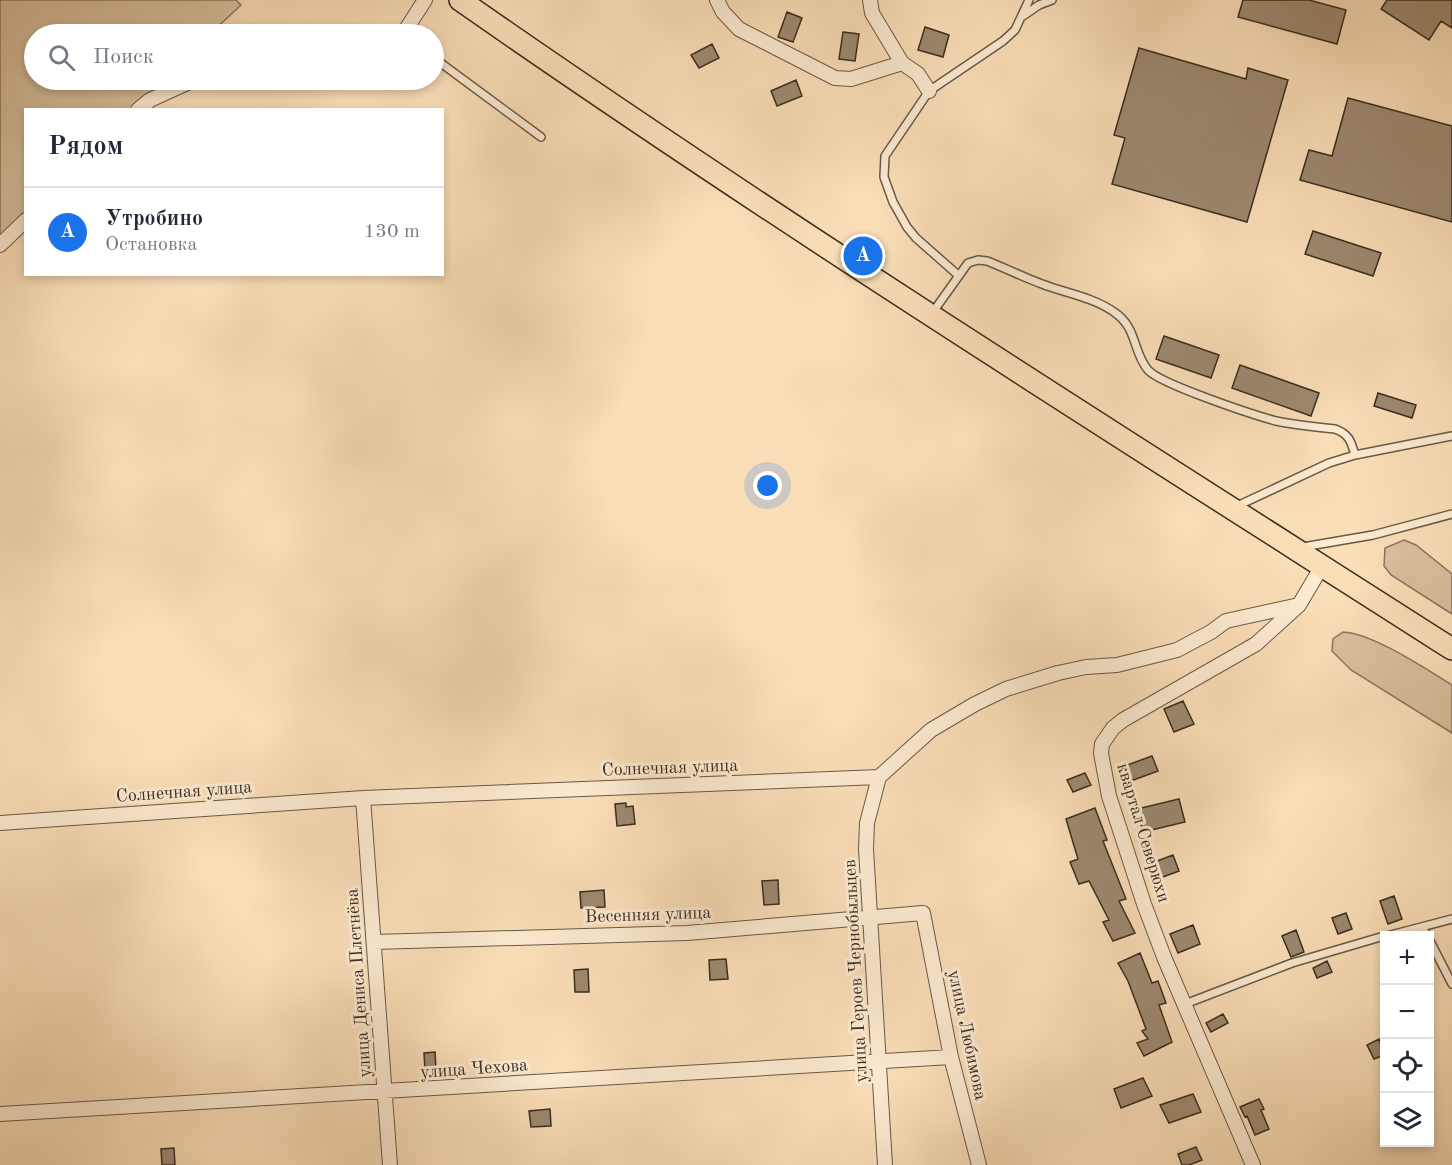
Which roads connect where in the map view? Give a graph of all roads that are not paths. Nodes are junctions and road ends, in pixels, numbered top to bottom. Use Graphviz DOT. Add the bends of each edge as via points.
graph roads {
  1 [pos="425,0"];
  2 [pos="460,0"];
  3 [pos="717,0"];
  4 [pos="870,0"];
  5 [pos="1029,0"];
  6 [pos="1052,0"];
  7 [pos="1023,16"];
  8 [pos="409,24"];
  9 [pos="902,63"];
  10 [pos="444,65"];
  11 [pos="172,90"];
  12 [pos="928,91"];
  13 [pos="140,108"];
  14 [pos="542,137"];
  15 [pos="24,222"];
  16 [pos="0,245"];
  17 [pos="958,275"];
  18 [pos="932,315"];
  19 [pos="1452,436"];
  20 [pos="1355,455"];
  21 [pos="1232,508"];
  22 [pos="1452,514"];
  23 [pos="1294,548"];
  24 [pos="1322,566"];
  25 [pos="1299,605"];
  26 [pos="1452,649"];
  27 [pos="879,777"];
  28 [pos="363,798"];
  29 [pos="0,823"];
  30 [pos="923,913"];
  31 [pos="869,917"];
  32 [pos="1452,919"];
  33 [pos="1422,927"];
  34 [pos="1406,931"];
  35 [pos="1424,931"];
  36 [pos="1380,938"];
  37 [pos="374,942"];
  38 [pos="1434,949"];
  39 [pos="1452,984"];
  40 [pos="1185,1004"];
  41 [pos="951,1058"];
  42 [pos="879,1061"];
  43 [pos="385,1092"];
  44 [pos="0,1114"];
  45 [pos="390,1165"];
  46 [pos="885,1165"];
  47 [pos="979,1165"];
  48 [pos="1253,1165"];
  1 -- 8 [label="street"];
  2 -- 18 [label="main road"];
  3 -- 9 [label="street" via="739,29 835,78 851,80"];
  4 -- 9 [label="street" via="872,13"];
  5 -- 7 [label="lane"];
  6 -- 7 [label="lane"];
  7 -- 12 [label="lane" via="1004,41"];
  9 -- 12 [label="street" via="918,74"];
  10 -- 14 [label="lane"];
  11 -- 13 [label="street"];
  12 -- 17 [label="lane" via="885,156 884,177 907,227"];
  15 -- 16 [label="street"];
  17 -- 18 [label="lane"];
  17 -- 20 [label="lane" via="968,263 987,261 1103,305 1128,324 1140,355 1156,377 1274,420 1344,432"];
  18 -- 21 [label="main road"];
  19 -- 20 [label="lane"];
  20 -- 21 [label="lane"];
  21 -- 23 [label="main road"];
  22 -- 23 [label="lane" via="1372,536"];
  23 -- 24 [label="main road"];
  24 -- 25 [label="street, квартал Северюхи"];
  24 -- 26 [label="main road"];
  25 -- 27 [label="street" via="1226,621 1177,650 1058,673 1006,689 931,730"];
  25 -- 40 [label="street, квартал Северюхи" via="1249,649 1123,720 1102,744 1109,796 1144,904"];
  27 -- 28 [label="street, Солнечная улица"];
  27 -- 31 [label="street, улица Героев Чернобыльцев" via="867,823"];
  28 -- 29 [label="street, Солнечная улица"];
  28 -- 37 [label="street, улица Дениса Плетнёва"];
  30 -- 31 [label="street, Весенняя улица"];
  30 -- 41 [label="street, улица Любимова"];
  31 -- 37 [label="street, Весенняя улица" via="687,933"];
  31 -- 42 [label="street, улица Героев Чернобыльцев"];
  32 -- 33 [label="lane"];
  33 -- 34 [label="lane"];
  33 -- 35 [label="lane"];
  36 -- 40 [label="lane" via="1292,963"];
  37 -- 43 [label="street, улица Дениса Плетнёва"];
  38 -- 39 [label="lane"];
  40 -- 48 [label="street, квартал Северюхи"];
  41 -- 42 [label="street, улица Чехова"];
  41 -- 47 [label="street, улица Любимова"];
  42 -- 43 [label="street, улица Чехова"];
  42 -- 46 [label="street, улица Героев Чернобыльцев"];
  43 -- 44 [label="street, улица Чехова"];
  43 -- 45 [label="street, улица Дениса Плетнёва"];
}
